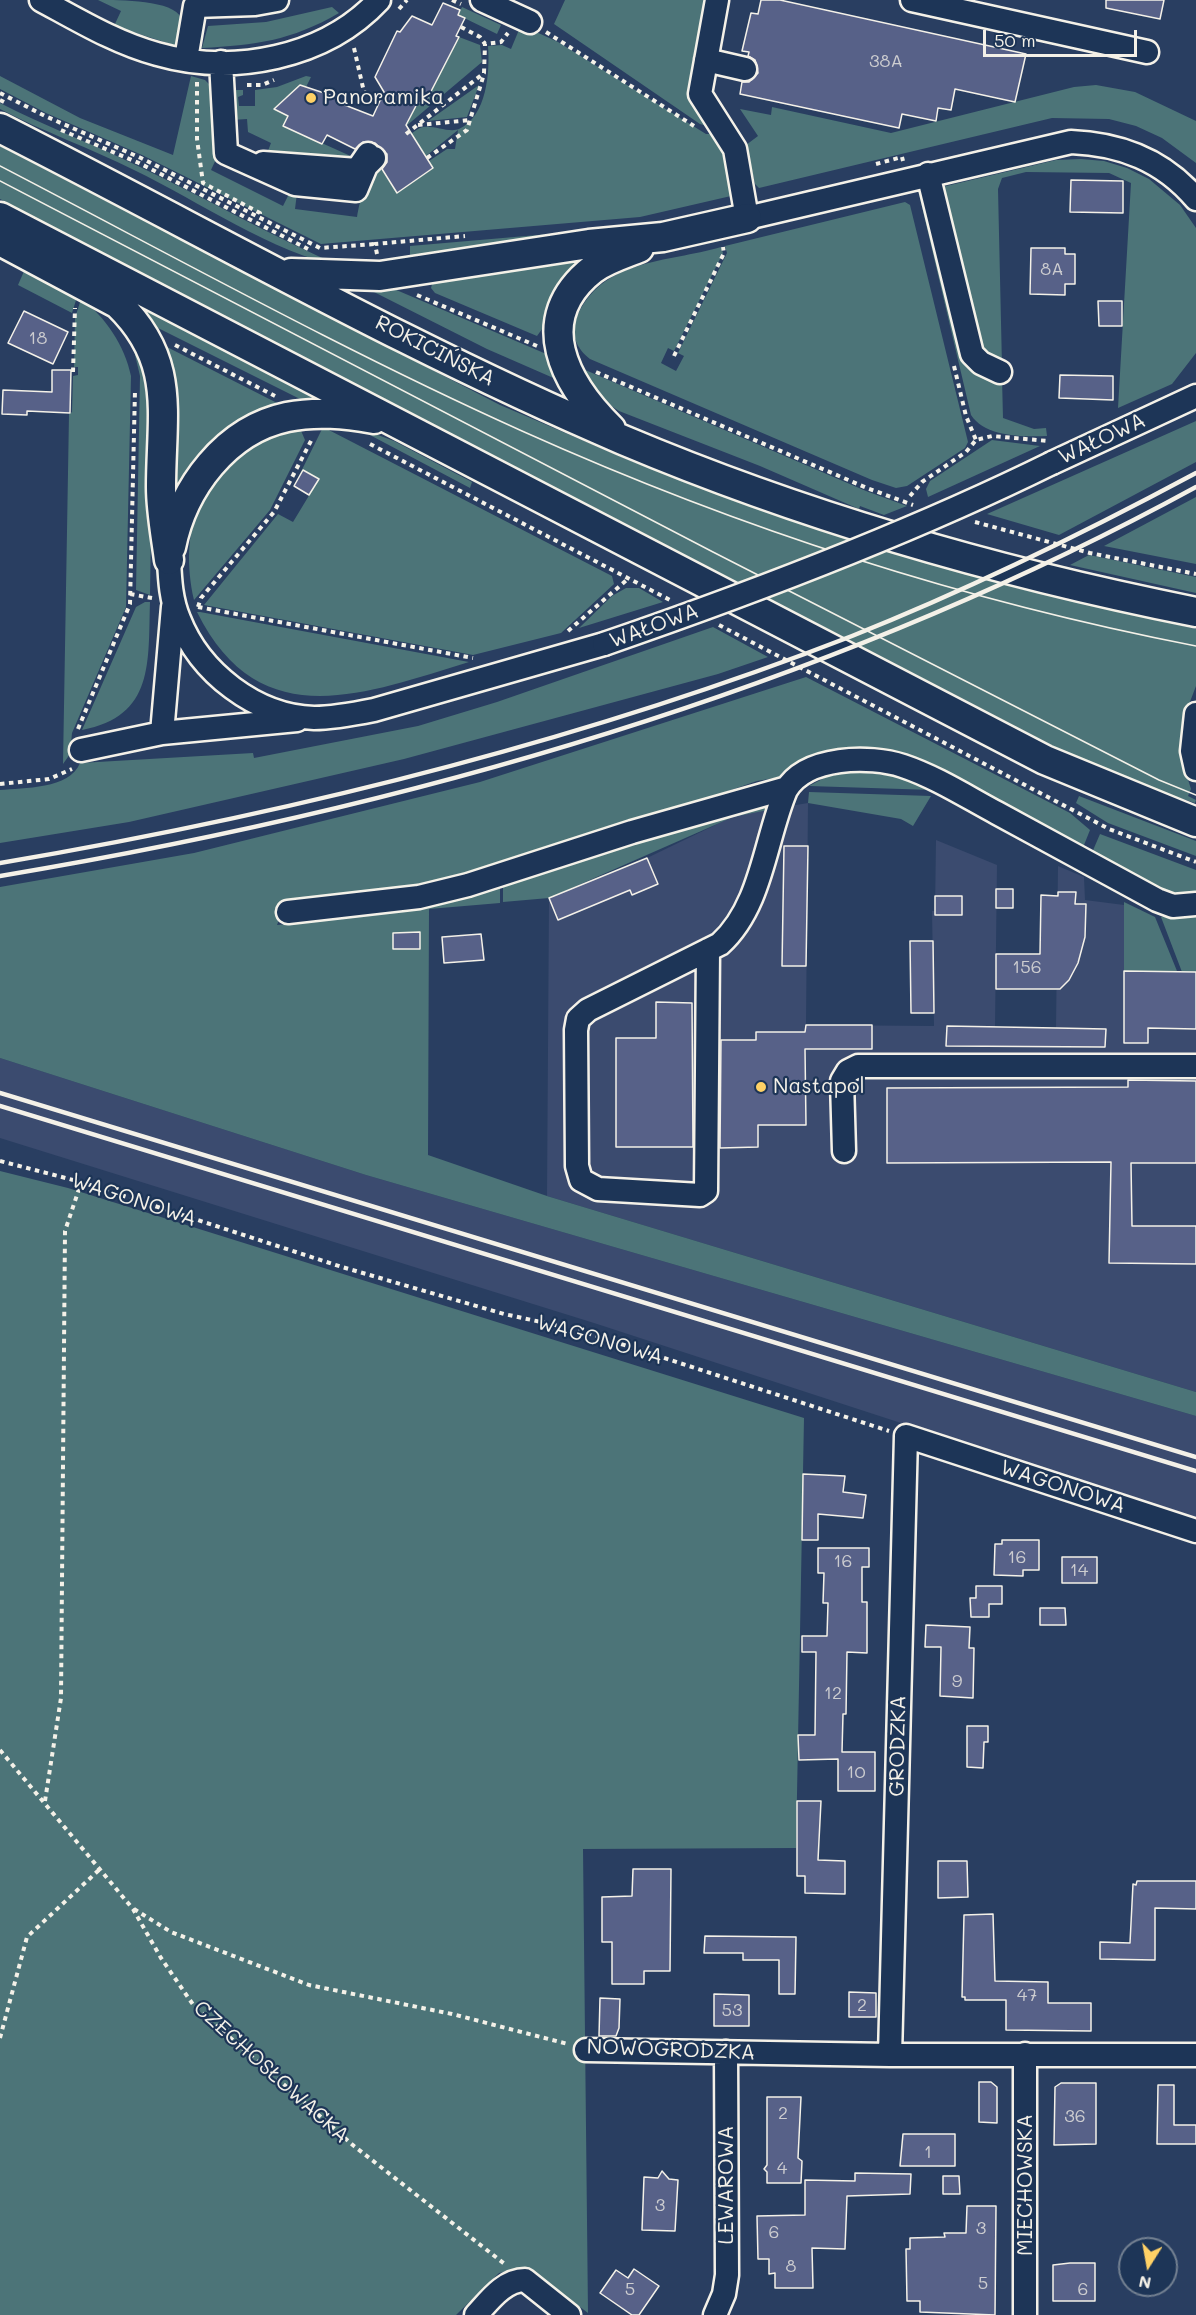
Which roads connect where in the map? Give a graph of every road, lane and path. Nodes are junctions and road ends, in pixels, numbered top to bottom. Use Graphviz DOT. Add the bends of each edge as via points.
graph roads {
  1 [pos="40,0"];
  2 [pos="277,0"];
  3 [pos="482,0"];
  4 [pos="717,0"];
  5 [pos="912,0"];
  6 [pos="371,2"];
  7 [pos="530,22"];
  8 [pos="461,27"];
  9 [pos="505,40"];
  10 [pos="485,44"];
  11 [pos="354,48"];
  12 [pos="1147,52"];
  13 [pos="186,59"];
  14 [pos="706,60"];
  15 [pos="221,62"];
  16 [pos="745,69"];
  17 [pos="484,73"];
  18 [pos="0,93"];
  19 [pos="382,99"];
  20 [pos="471,120"];
  21 [pos="418,125"];
  22 [pos="0,128"];
  23 [pos="697,128"];
  24 [pos="406,134"];
  25 [pos="371,156"];
  26 [pos="427,158"];
  27 [pos="928,174"];
  28 [pos="1196,199"];
  29 [pos="0,217"];
  30 [pos="747,218"];
  31 [pos="663,237"];
  32 [pos="0,241"];
  33 [pos="728,241"];
  34 [pos="722,243"];
  35 [pos="375,244"];
  36 [pos="716,245"];
  37 [pos="280,272"];
  38 [pos="78,300"];
  39 [pos="674,356"];
  40 [pos="73,372"];
  41 [pos="1000,372"];
  42 [pos="136,383"];
  43 [pos="1196,396"];
  44 [pos="407,428"];
  45 [pos="315,432"];
  46 [pos="624,440"];
  47 [pos="1052,452"];
  48 [pos="910,496"];
  49 [pos="169,560"];
  50 [pos="629,579"];
  51 [pos="130,594"];
  52 [pos="173,602"];
  53 [pos="198,607"];
  54 [pos="1196,612"];
  55 [pos="576,624"];
  56 [pos="578,632"];
  57 [pos="562,636"];
  58 [pos="483,656"];
  59 [pos="1196,714"];
  60 [pos="322,717"];
  61 [pos="162,733"];
  62 [pos="76,752"];
  63 [pos="1196,769"];
  64 [pos="0,784"];
  65 [pos="787,788"];
  66 [pos="1196,822"];
  67 [pos="1196,904"];
  68 [pos="288,912"];
  69 [pos="708,950"];
  70 [pos="1196,1066"];
  71 [pos="844,1151"];
  72 [pos="0,1161"];
  73 [pos="81,1182"];
  74 [pos="906,1436"];
  75 [pos="1196,1531"];
  76 [pos="0,1750"];
  77 [pos="45,1802"];
  78 [pos="100,1869"];
  79 [pos="134,1909"];
  80 [pos="0,2038"];
  81 [pos="586,2050"];
  82 [pos="726,2052"];
  83 [pos="1025,2054"];
  84 [pos="890,2055"];
  85 [pos="1196,2055"];
  86 [pos="517,2280"];
  87 [pos="476,2315"];
  88 [pos="569,2315"];
  89 [pos="715,2315"];
  90 [pos="1025,2315"];
  1 -- 13 [label="street" via="111,47"];
  2 -- 13 [label="street" via="195,6"];
  3 -- 7 [label="street"];
  4 -- 14 [label="street"];
  5 -- 12 [label="street"];
  6 -- 15 [label="street" via="345,31 310,48 259,61"];
  7 -- 23 [label="path"];
  8 -- 10 [label="path"];
  9 -- 10 [label="path"];
  10 -- 17 [label="path"];
  11 -- 19 [label="path" via="364,92"];
  13 -- 15 [label="street"];
  14 -- 16 [label="street"];
  14 -- 30 [label="street" via="700,94 735,149"];
  15 -- 25 [label="street" via="226,153 243,161 348,171 357,170"];
  17 -- 20 [label="path"];
  17 -- 21 [label="path"];
  18 -- 35 [label="path" via="320,248"];
  20 -- 21 [label="path"];
  20 -- 26 [label="path" via="467,130"];
  21 -- 24 [label="path"];
  22 -- 37 [label="main road, ROKICIŃSKA"];
  27 -- 28 [label="street" via="1057,143 1092,143 1147,159"];
  27 -- 30 [label="street"];
  27 -- 41 [label="street" via="972,354"];
  29 -- 44 [label="main road"];
  30 -- 31 [label="main road"];
  31 -- 37 [label="main road" via="589,244 380,276"];
  31 -- 46 [label="main road" via="594,269 575,286 561,319 559,345 569,377 599,417"];
  32 -- 49 [label="main road" via="118,304 148,340 162,389 161,490"];
  33 -- 34 [label="path"];
  34 -- 36 [label="path"];
  34 -- 39 [label="path" via="724,253"];
  37 -- 46 [label="main road, ROKICIŃSKA" via="441,356"];
  38 -- 40 [label="path"];
  42 -- 51 [label="path"];
  43 -- 47 [label="street, WAŁOWA"];
  44 -- 49 [label="main road" via="376,419 327,413 283,418 251,431 219,454 195,486 179,518"];
  44 -- 66 [label="main road" via="1045,760"];
  45 -- 53 [label="path" via="274,512 201,598"];
  46 -- 54 [label="main road, ROKICIŃSKA" via="886,536 990,566"];
  47 -- 48 [label="path" via="992,436 976,440"];
  47 -- 60 [label="street, WAŁOWA, bridge" via="998,489 835,557 604,644 393,705"];
  49 -- 52 [label="street, WAŁOWA"];
  50 -- 55 [label="path"];
  51 -- 52 [label="path"];
  51 -- 62 [label="path" via="130,604"];
  52 -- 53 [label="path"];
  52 -- 60 [label="street, WAŁOWA" via="193,646 224,682 273,709 296,716"];
  52 -- 61 [label="street"];
  53 -- 58 [label="path" via="471,659"];
  56 -- 57 [label="path"];
  59 -- 63 [label="street" via="1192,736"];
  60 -- 61 [label="street"];
  61 -- 62 [label="street"];
  62 -- 64 [label="path" via="49,778"];
  65 -- 67 [label="street" via="792,780 814,768 841,762 871,760 902,765 1157,900 1173,906"];
  65 -- 68 [label="street" via="620,835 468,885 419,897"];
  65 -- 69 [label="street" via="745,912 735,931"];
  69 -- 69 [label="street" via="706,1191 700,1195 598,1189 581,1180 577,1166 578,1019 588,1010"];
  70 -- 71 [label="street" via="858,1066 848,1071 842,1081"];
  72 -- 73 [label="path, WAGONOWA"];
  73 -- 74 [label="path, WAGONOWA" via="342,1267 504,1314 578,1330"];
  73 -- 77 [label="path" via="64,1231 61,1698"];
  74 -- 75 [label="street, WAGONOWA"];
  74 -- 84 [label="street, GRODZKA"];
  76 -- 77 [label="path, CZECHOSŁOWACKA"];
  77 -- 78 [label="path, CZECHOSŁOWACKA"];
  78 -- 79 [label="path, CZECHOSŁOWACKA"];
  78 -- 80 [label="path" via="27,1937"];
  79 -- 81 [label="path, NOWOGRODZKA" via="171,1932 309,1985 452,2014"];
  79 -- 86 [label="path, CZECHOSŁOWACKA" via="194,2006 354,2146 504,2262"];
  81 -- 82 [label="street, NOWOGRODZKA"];
  82 -- 84 [label="street, NOWOGRODZKA"];
  82 -- 89 [label="street, LEWAROWA" via="727,2275"];
  83 -- 84 [label="street, NOWOGRODZKA"];
  83 -- 85 [label="street, NOWOGRODZKA"];
  83 -- 90 [label="street, MIECHOWSKA"];
  86 -- 87 [label="street" via="500,2290"];
  86 -- 88 [label="street" via="525,2280"];
}
